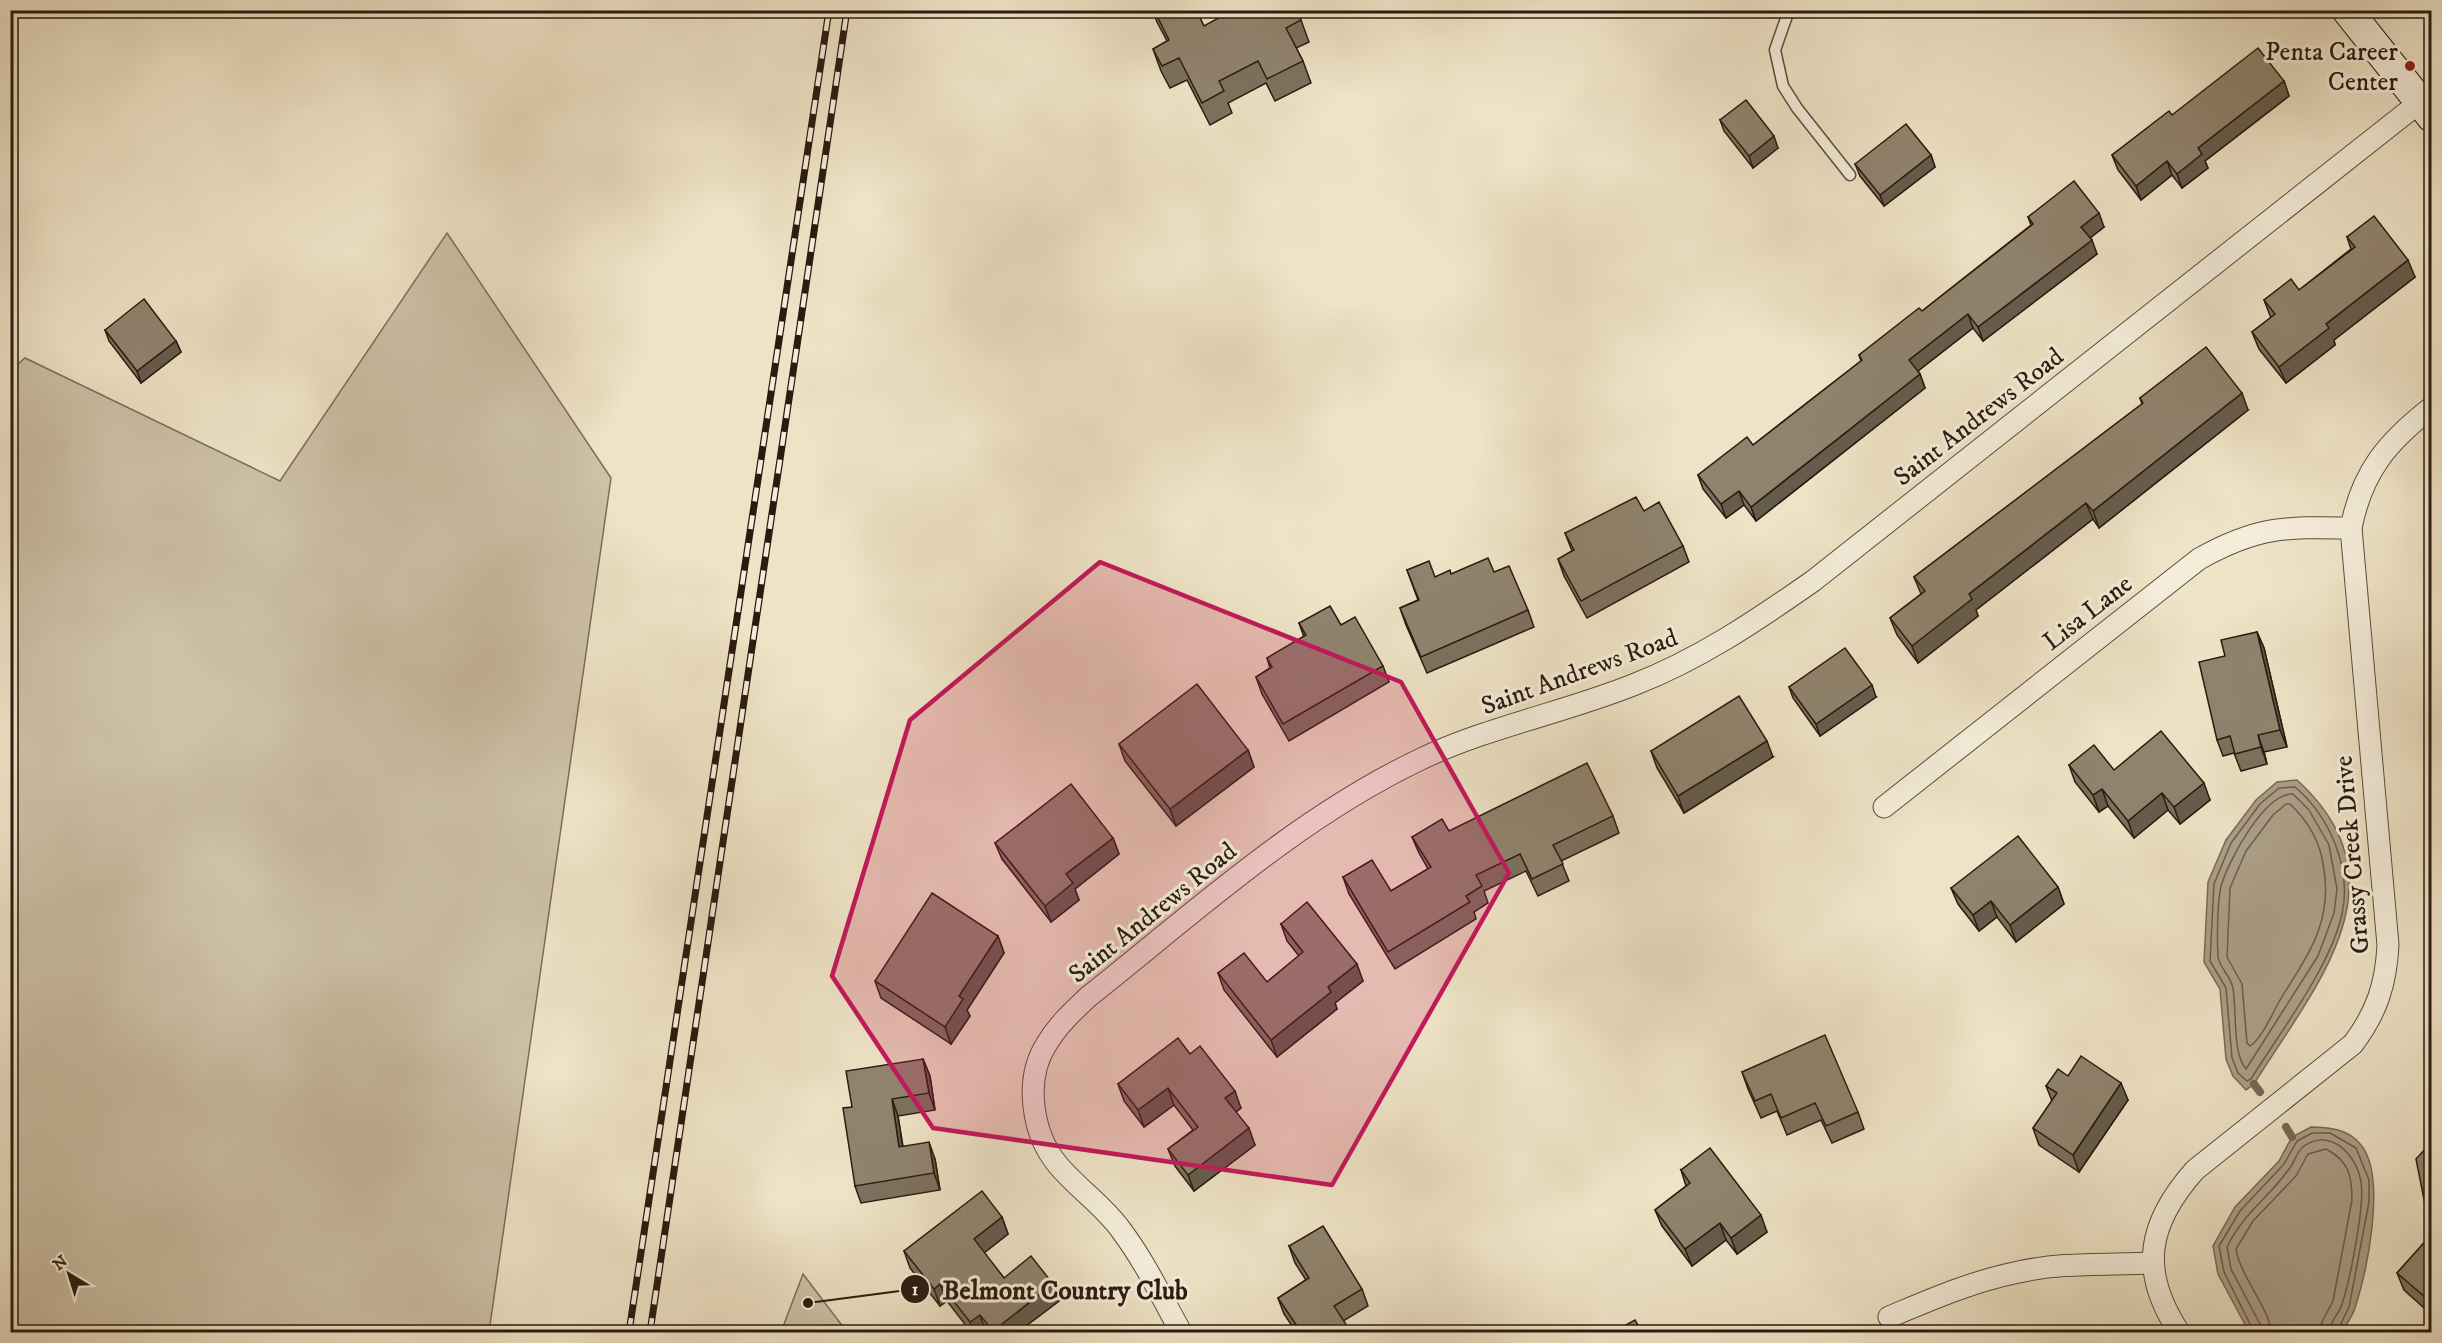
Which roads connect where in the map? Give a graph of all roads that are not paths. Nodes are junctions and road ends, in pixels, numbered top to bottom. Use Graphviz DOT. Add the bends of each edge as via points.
graph roads {
  1 [pos="1789,10"];
  2 [pos="2347,10"];
  3 [pos="2426,109"];
  4 [pos="1850,175"];
  5 [pos="2432,407"];
  6 [pos="2351,528"];
  7 [pos="1884,807"];
  8 [pos="2152,1263"];
  9 [pos="1889,1317"];
  10 [pos="1181,1332"];
  11 [pos="2179,1332"];
  1 -- 4 [label="lane" via="1775,50 1783,86"];
  2 -- 3 [label="street"];
  3 -- 10 [label="street, Saint Andrews Road" via="1823,574 1747,627 1688,661 1633,685 1421,759 1358,792 1296,831 1062,1021 1044,1047 1035,1070 1036,1118 1044,1142 1056,1163 1121,1230"];
  5 -- 6 [label="street, Grassy Creek Drive" via="2391,441 2373,466 2362,487"];
  6 -- 7 [label="street, Lisa Lane" via="2289,527 2254,533 2199,559"];
  6 -- 8 [label="street, Grassy Creek Drive" via="2388,945 2382,993 2354,1044 2195,1170 2177,1190 2161,1216"];
  8 -- 9 [label="street" via="2058,1266 2016,1272 1960,1287"];
  8 -- 11 [label="street, Grassy Creek Drive" via="2156,1290"];
}
